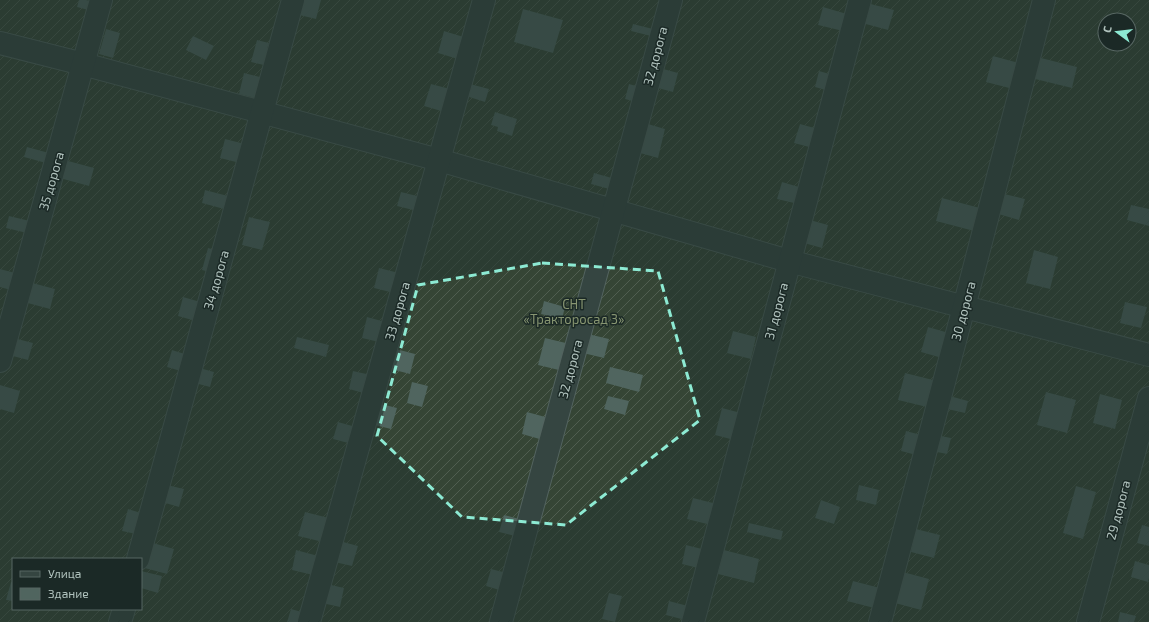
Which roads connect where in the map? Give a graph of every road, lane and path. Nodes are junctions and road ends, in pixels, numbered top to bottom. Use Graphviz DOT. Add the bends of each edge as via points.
graph roads {
  1 [pos="101,0"];
  2 [pos="293,0"];
  3 [pos="484,0"];
  4 [pos="671,0"];
  5 [pos="860,0"];
  6 [pos="1044,0"];
  7 [pos="0,43"];
  8 [pos="83,64"];
  9 [pos="262,113"];
  10 [pos="439,160"];
  11 [pos="613,211"];
  12 [pos="789,261"];
  13 [pos="964,307"];
  14 [pos="1149,355"];
  15 [pos="0,361"];
  16 [pos="1149,398"];
  17 [pos="138,558"];
  18 [pos="124,610"];
  19 [pos="120,622"];
  20 [pos="309,622"];
  21 [pos="501,622"];
  22 [pos="693,622"];
  23 [pos="880,622"];
  24 [pos="1088,622"];
  1 -- 8 [label="street, 35 дорога"];
  2 -- 9 [label="street, 34 дорога"];
  3 -- 10 [label="street, 33 дорога"];
  4 -- 11 [label="street, 32 дорога"];
  5 -- 12 [label="street, 31 дорога"];
  6 -- 13 [label="street, 30 дорога"];
  7 -- 8 [label="street"];
  8 -- 9 [label="street"];
  8 -- 15 [label="street, 35 дорога"];
  9 -- 10 [label="street"];
  9 -- 17 [label="street, 34 дорога"];
  10 -- 11 [label="street"];
  10 -- 20 [label="street, 33 дорога"];
  11 -- 12 [label="street"];
  11 -- 21 [label="street, 32 дорога"];
  12 -- 13 [label="street"];
  12 -- 22 [label="street, 31 дорога"];
  13 -- 14 [label="street"];
  13 -- 23 [label="street, 30 дорога"];
  16 -- 24 [label="street, 29 дорога"];
  18 -- 19 [label="street"];
}
